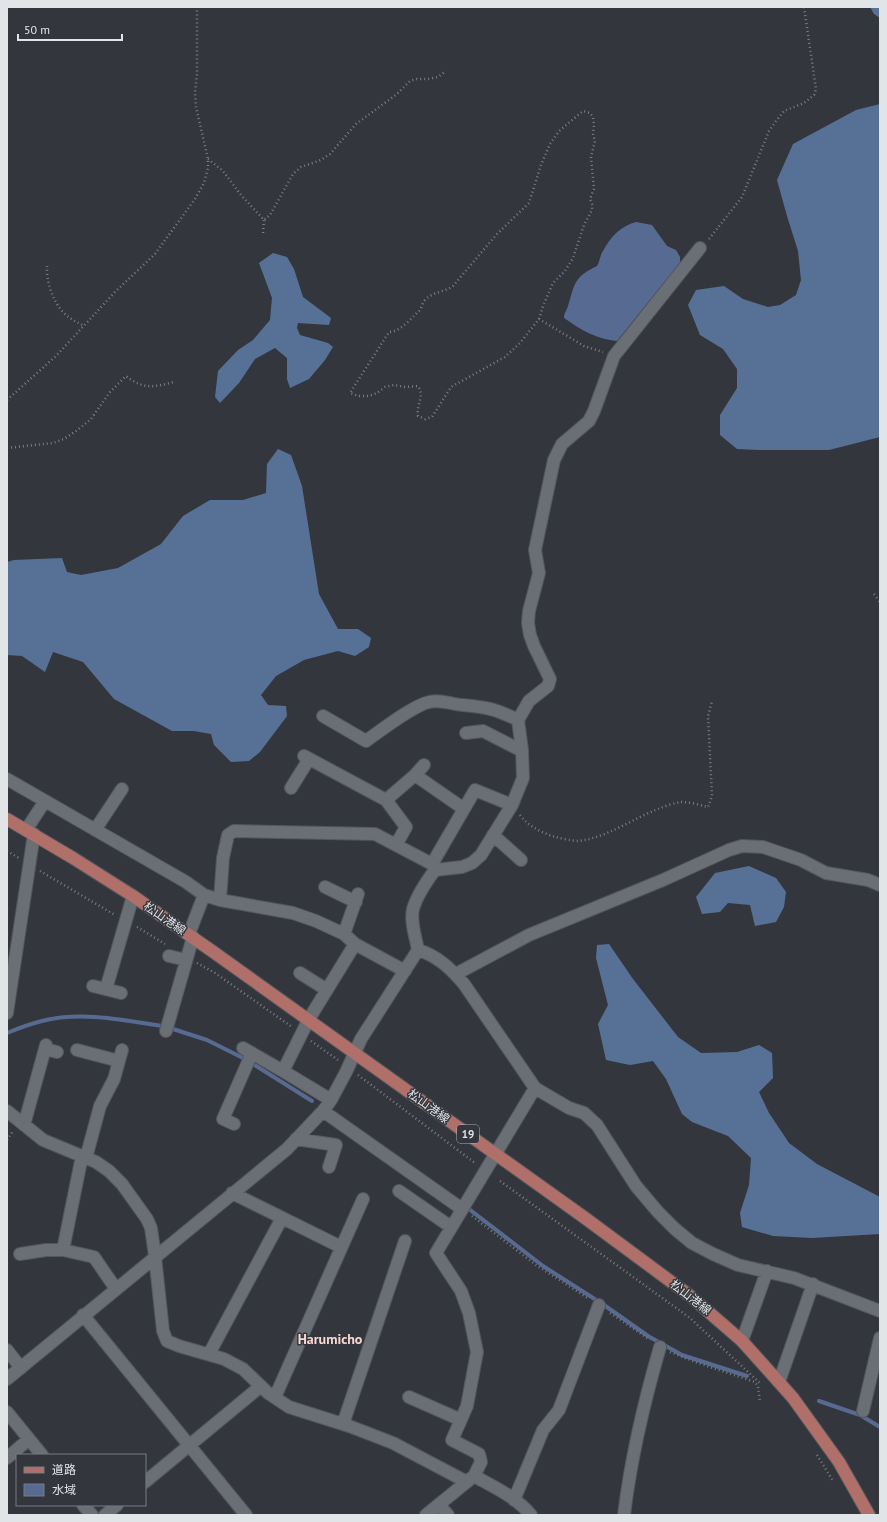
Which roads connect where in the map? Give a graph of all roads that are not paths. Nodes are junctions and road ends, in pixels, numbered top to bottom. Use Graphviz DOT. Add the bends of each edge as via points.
graph roads {
  1 [pos="700,248"];
  2 [pos="323,716"];
  3 [pos="518,720"];
  4 [pos="466,733"];
  5 [pos="522,751"];
  6 [pos="424,765"];
  7 [pos="416,775"];
  8 [pos="7,779"];
  9 [pos="291,788"];
  10 [pos="122,789"];
  11 [pos="386,800"];
  12 [pos="45,801"];
  13 [pos="512,805"];
  14 [pos="464,809"];
  15 [pos="7,818"];
  16 [pos="95,830"];
  17 [pos="30,832"];
  18 [pos="493,835"];
  19 [pos="396,845"];
  20 [pos="521,860"];
  21 [pos="434,867"];
  22 [pos="880,885"];
  23 [pos="324,887"];
  24 [pos="204,895"];
  25 [pos="133,896"];
  26 [pos="220,900"];
  27 [pos="344,934"];
  28 [pos="191,936"];
  29 [pos="355,944"];
  30 [pos="168,950"];
  31 [pos="418,950"];
  32 [pos="187,958"];
  33 [pos="405,971"];
  34 [pos="300,973"];
  35 [pos="456,974"];
  36 [pos="93,986"];
  37 [pos="106,989"];
  38 [pos="327,990"];
  39 [pos="120,993"];
  40 [pos="7,1013"];
  41 [pos="309,1019"];
  42 [pos="166,1031"];
  43 [pos="77,1050"];
  44 [pos="57,1052"];
  45 [pos="355,1052"];
  46 [pos="283,1071"];
  47 [pos="535,1088"];
  48 [pos="331,1100"];
  49 [pos="7,1110"];
  50 [pos="323,1111"];
  51 [pos="24,1124"];
  52 [pos="234,1124"];
  53 [pos="296,1139"];
  54 [pos="495,1153"];
  55 [pos="84,1157"];
  56 [pos="329,1167"];
  57 [pos="399,1191"];
  58 [pos="232,1193"];
  59 [pos="363,1199"];
  60 [pos="462,1209"];
  61 [pos="282,1218"];
  62 [pos="451,1227"];
  63 [pos="405,1240"];
  64 [pos="341,1247"];
  65 [pos="63,1250"];
  66 [pos="20,1254"];
  67 [pos="155,1256"];
  68 [pos="767,1271"];
  69 [pos="813,1284"];
  70 [pos="116,1289"];
  71 [pos="598,1306"];
  72 [pos="880,1311"];
  73 [pos="83,1315"];
  74 [pos="880,1338"];
  75 [pos="742,1341"];
  76 [pos="660,1347"];
  77 [pos="7,1350"];
  78 [pos="209,1354"];
  79 [pos="21,1368"];
  80 [pos="7,1379"];
  81 [pos="779,1382"];
  82 [pos="261,1386"];
  83 [pos="275,1397"];
  84 [pos="409,1397"];
  85 [pos="863,1410"];
  86 [pos="7,1412"];
  87 [pos="461,1420"];
  88 [pos="343,1424"];
  89 [pos="29,1439"];
  90 [pos="189,1445"];
  91 [pos="41,1454"];
  92 [pos="7,1458"];
  93 [pos="471,1479"];
  94 [pos="146,1481"];
  95 [pos="514,1500"];
  96 [pos="439,1505"];
  97 [pos="84,1506"];
  98 [pos="116,1506"];
  99 [pos="92,1515"];
  100 [pos="105,1515"];
  101 [pos="246,1515"];
  102 [pos="426,1515"];
  103 [pos="448,1515"];
  104 [pos="531,1515"];
  105 [pos="624,1515"];
  106 [pos="869,1515"];
  1 -- 3 [label="street" via="614,356 589,421 562,444 554,460 535,550 539,573 528,623 534,646 550,679 548,686 529,701"];
  2 -- 3 [label="street" via="366,740 417,706 428,702 485,706"];
  3 -- 5 [label="street"];
  4 -- 5 [label="street" via="483,731"];
  5 -- 13 [label="street" via="523,778"];
  6 -- 7 [label="street"];
  7 -- 11 [label="street"];
  7 -- 14 [label="street"];
  8 -- 12 [label="street"];
  9 -- 11 [label="street" via="307,758"];
  10 -- 16 [label="street"];
  11 -- 19 [label="street" via="406,827"];
  12 -- 16 [label="street"];
  12 -- 17 [label="street"];
  13 -- 14 [label="street" via="475,790"];
  13 -- 18 [label="street"];
  14 -- 21 [label="street"];
  15 -- 17 [label="main road, 松山港線 / 19"];
  16 -- 24 [label="street"];
  17 -- 25 [label="main road, 松山港線 / 19"];
  17 -- 40 [label="street" via="29,864"];
  18 -- 20 [label="street"];
  18 -- 21 [label="street" via="472,863 462,867"];
  19 -- 21 [label="street"];
  19 -- 26 [label="street" via="375,834 234,831 228,835 223,858"];
  21 -- 31 [label="street" via="413,910"];
  22 -- 35 [label="street" via="868,880 826,873 801,860 762,847 742,846 529,935"];
  23 -- 27 [label="street" via="357,898"];
  24 -- 26 [label="street"];
  24 -- 28 [label="street"];
  25 -- 28 [label="main road, 松山港線 / 19"];
  25 -- 37 [label="street"];
  26 -- 27 [label="street" via="293,913"];
  27 -- 29 [label="street"];
  28 -- 32 [label="street"];
  28 -- 41 [label="main road, 松山港線 / 19"];
  29 -- 33 [label="street"];
  29 -- 38 [label="street"];
  30 -- 32 [label="street"];
  31 -- 33 [label="street"];
  31 -- 35 [label="street" via="429,953"];
  32 -- 42 [label="street"];
  33 -- 45 [label="street"];
  34 -- 38 [label="street"];
  35 -- 47 [label="street"];
  36 -- 37 [label="street"];
  37 -- 39 [label="street"];
  38 -- 41 [label="street"];
  41 -- 45 [label="main road, 松山港線 / 19"];
  41 -- 46 [label="street"];
  43 -- 55 [label="street" via="120,1056 114,1079 100,1106"];
  44 -- 51 [label="street" via="45,1047"];
  45 -- 48 [label="street"];
  45 -- 54 [label="main road, 松山港線 / 19"];
  46 -- 48 [label="street"];
  46 -- 52 [label="street" via="248,1051 223,1119"];
  47 -- 54 [label="street"];
  47 -- 68 [label="street" via="569,1108 584,1113 597,1125 636,1186 658,1212 692,1243 738,1265"];
  48 -- 50 [label="street"];
  49 -- 51 [label="street"];
  50 -- 53 [label="street"];
  50 -- 60 [label="street"];
  51 -- 55 [label="street" via="43,1140"];
  53 -- 56 [label="street" via="336,1145"];
  53 -- 58 [label="street"];
  54 -- 60 [label="street"];
  54 -- 75 [label="main road, 松山港線 / 19" via="689,1295"];
  55 -- 65 [label="street"];
  55 -- 67 [label="street" via="96,1162 122,1184 147,1219 151,1228"];
  57 -- 62 [label="street"];
  58 -- 61 [label="street"];
  58 -- 67 [label="street"];
  59 -- 64 [label="street"];
  60 -- 62 [label="street"];
  61 -- 64 [label="street"];
  61 -- 78 [label="street"];
  62 -- 87 [label="street" via="436,1253 461,1291 469,1313 477,1352 467,1406"];
  63 -- 88 [label="street"];
  64 -- 83 [label="street"];
  65 -- 66 [label="street"];
  65 -- 70 [label="street" via="94,1257"];
  67 -- 70 [label="street"];
  67 -- 78 [label="street" via="163,1331 167,1341"];
  68 -- 69 [label="street"];
  68 -- 75 [label="street"];
  69 -- 72 [label="street"];
  69 -- 81 [label="street"];
  70 -- 73 [label="street"];
  71 -- 95 [label="street" via="559,1410 543,1430"];
  73 -- 79 [label="street"];
  73 -- 90 [label="street"];
  74 -- 85 [label="street"];
  75 -- 81 [label="main road, 松山港線 / 19"];
  76 -- 105 [label="street" via="634,1448"];
  77 -- 79 [label="street"];
  78 -- 82 [label="street" via="244,1369"];
  79 -- 80 [label="street"];
  81 -- 106 [label="main road, 松山港線 / 19" via="816,1428"];
  82 -- 83 [label="street"];
  82 -- 90 [label="street"];
  83 -- 88 [label="street" via="289,1407"];
  84 -- 87 [label="street"];
  86 -- 89 [label="street"];
  87 -- 93 [label="street" via="452,1440 479,1454 481,1462"];
  88 -- 93 [label="street" via="393,1443"];
  89 -- 91 [label="street"];
  89 -- 92 [label="street"];
  90 -- 94 [label="street"];
  90 -- 101 [label="street"];
  93 -- 95 [label="street" via="503,1491"];
  93 -- 96 [label="street"];
  95 -- 104 [label="street"];
  96 -- 102 [label="street"];
  96 -- 103 [label="street"];
  97 -- 99 [label="street"];
  98 -- 100 [label="street"];
}
